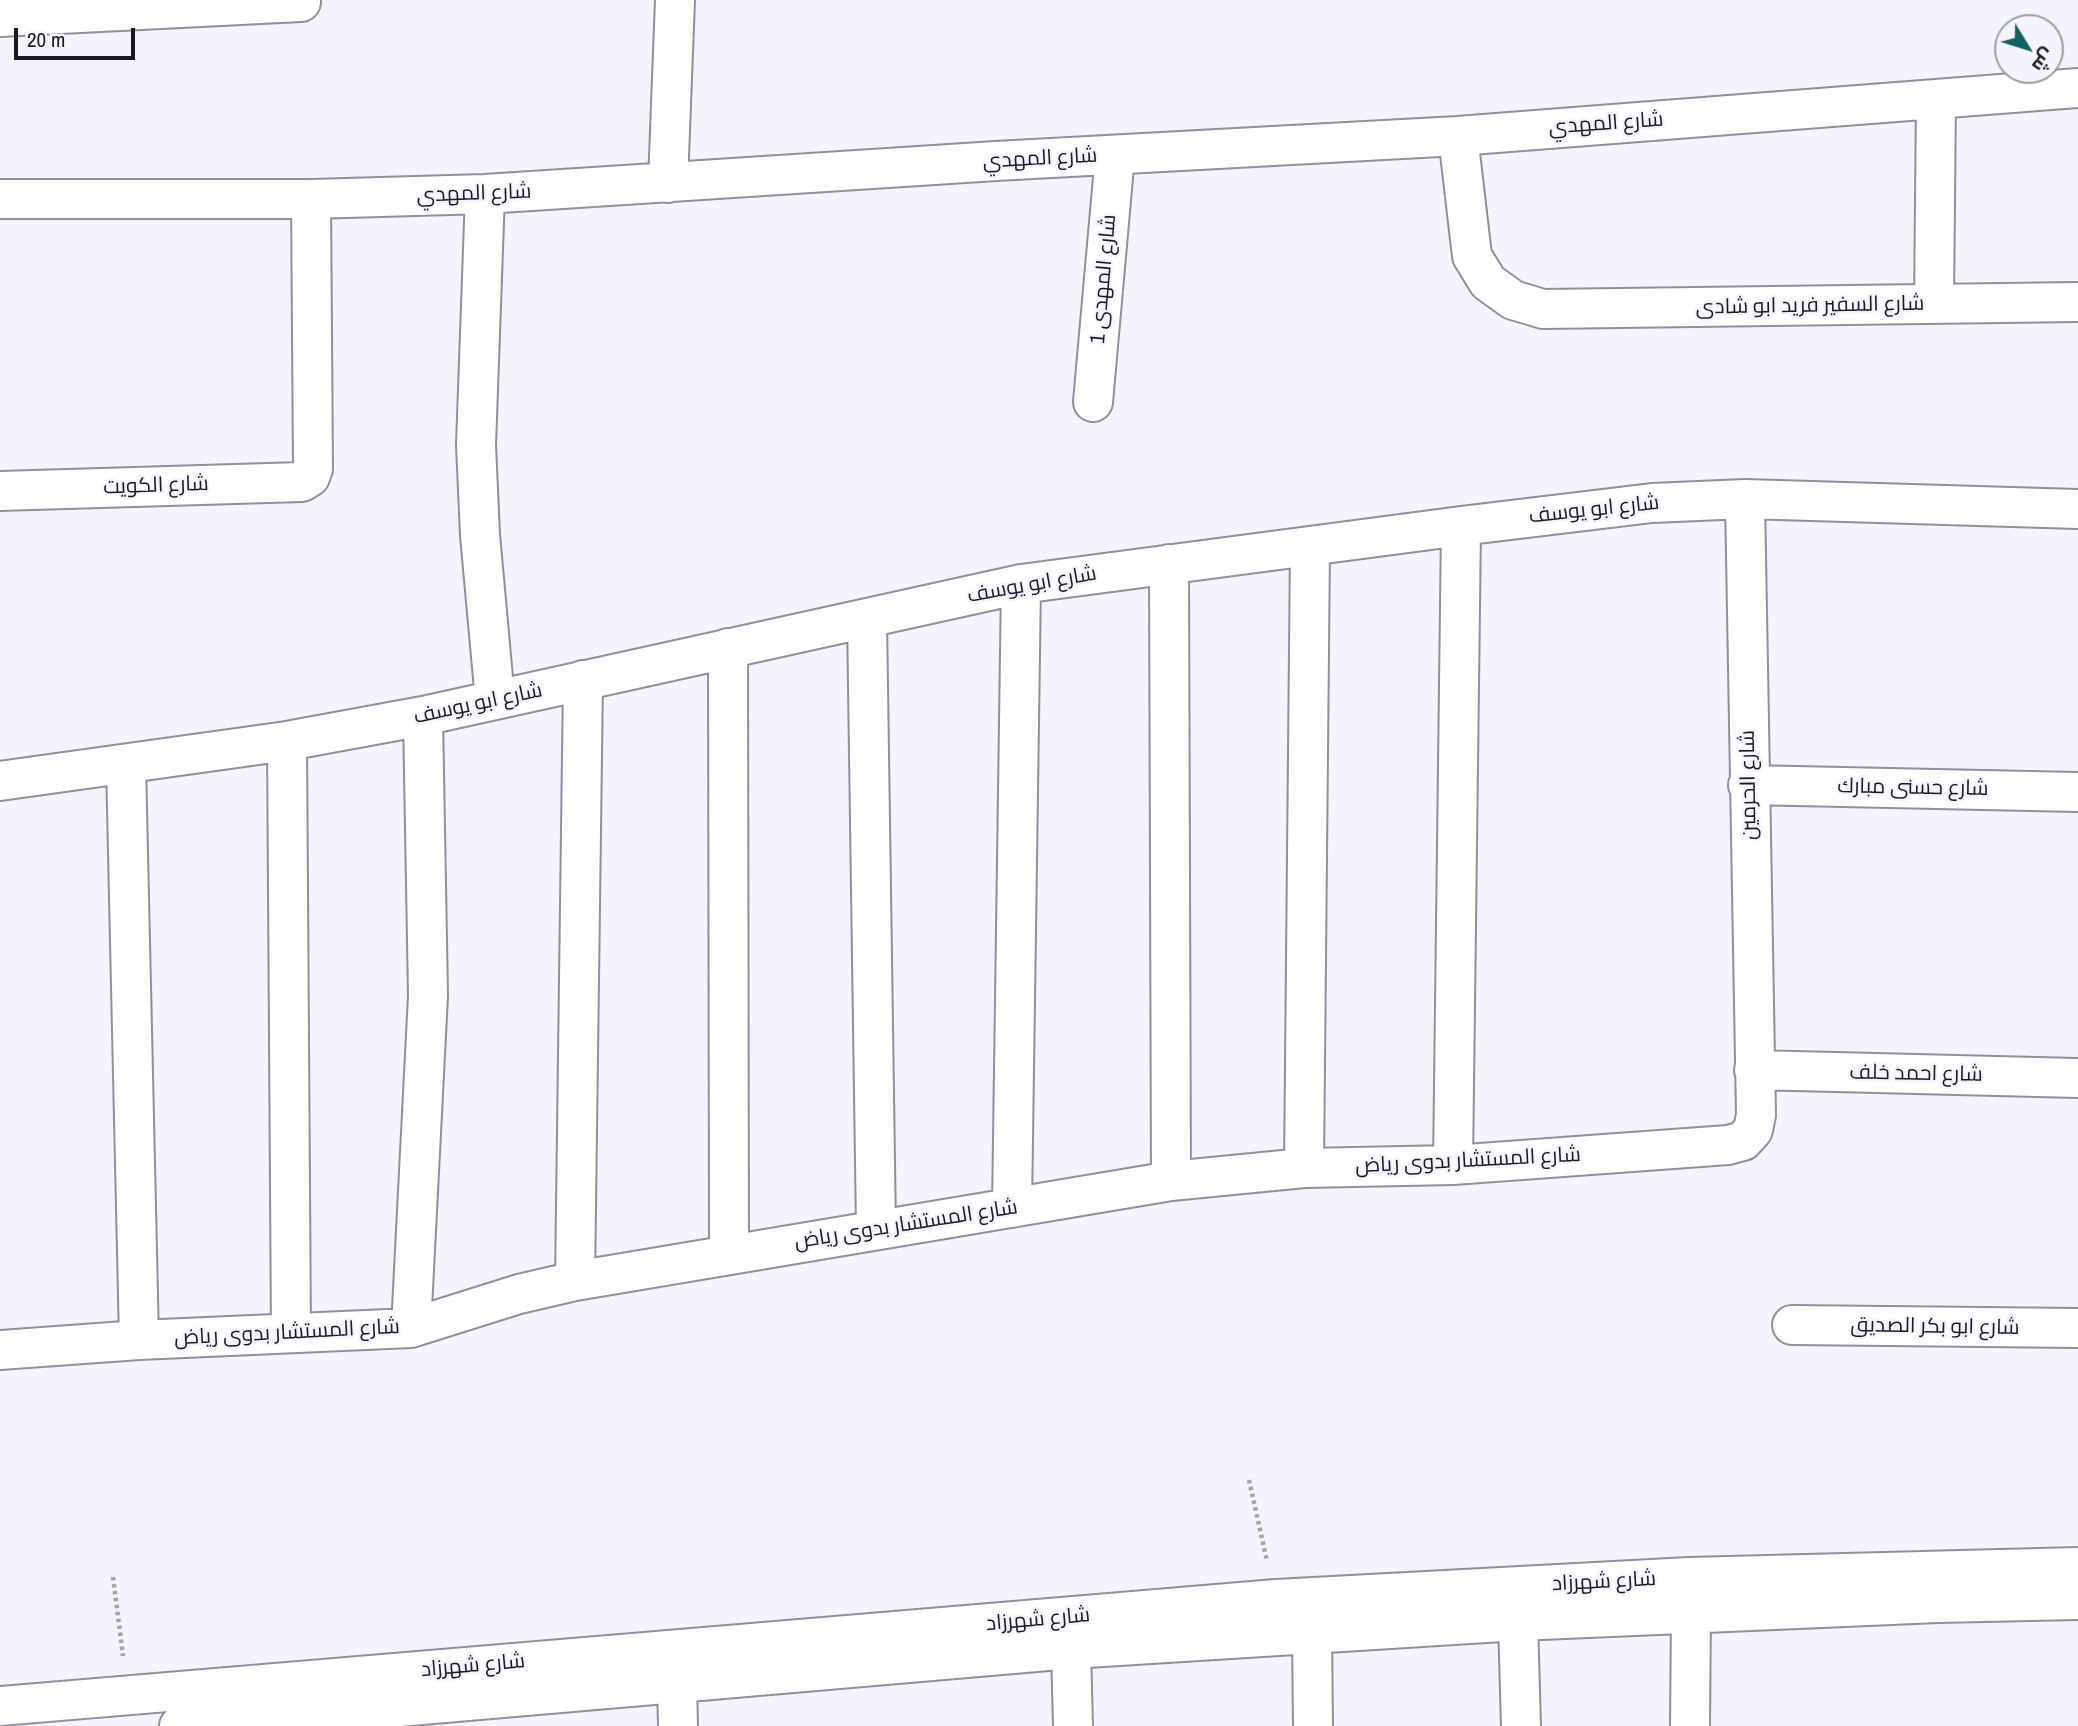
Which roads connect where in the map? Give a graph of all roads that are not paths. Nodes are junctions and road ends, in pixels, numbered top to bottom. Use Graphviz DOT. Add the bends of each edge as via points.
graph roads {
  1 [pos="675,0"];
  2 [pos="301,2"];
  3 [pos="0,18"];
  4 [pos="2078,88"];
  5 [pos="1936,99"];
  6 [pos="1458,136"];
  7 [pos="1115,155"];
  8 [pos="668,183"];
  9 [pos="485,194"];
  10 [pos="0,199"];
  11 [pos="311,199"];
  12 [pos="2078,302"];
  13 [pos="1934,304"];
  14 [pos="1093,402"];
  15 [pos="0,491"];
  16 [pos="1745,499"];
  17 [pos="2078,509"];
  18 [pos="1461,526"];
  19 [pos="1310,546"];
  20 [pos="1169,564"];
  21 [pos="1021,584"];
  22 [pos="867,618"];
  23 [pos="727,648"];
  24 [pos="583,680"];
  25 [pos="495,700"];
  26 [pos="423,716"];
  27 [pos="287,741"];
  28 [pos="126,764"];
  29 [pos="0,781"];
  30 [pos="1748,785"];
  31 [pos="2078,792"];
  32 [pos="1754,1070"];
  33 [pos="2078,1078"];
  34 [pos="1453,1165"];
  35 [pos="1304,1168"];
  36 [pos="1171,1181"];
  37 [pos="1012,1208"];
  38 [pos="876,1229"];
  39 [pos="729,1254"];
  40 [pos="575,1281"];
  41 [pos="1792,1325"];
  42 [pos="411,1328"];
  43 [pos="2078,1328"];
  44 [pos="291,1333"];
  45 [pos="138,1340"];
  46 [pos="0,1350"];
  47 [pos="2078,1567"];
  48 [pos="1276,1599"];
  49 [pos="2078,1601"];
  50 [pos="1691,1614"];
  51 [pos="1518,1621"];
  52 [pos="1295,1635"];
  53 [pos="1071,1649"];
  54 [pos="677,1683"];
  55 [pos="0,1706"];
  56 [pos="486,1713"];
  57 [pos="280,1721"];
  58 [pos="179,1726"];
  59 [pos="678,1726"];
  60 [pos="1073,1726"];
  61 [pos="1314,1726"];
  62 [pos="1521,1726"];
  63 [pos="1690,1726"];
  1 -- 8 [label="street"];
  2 -- 3 [label="street"];
  4 -- 5 [label="street, شارع المهدي"];
  5 -- 6 [label="street, شارع المهدي"];
  5 -- 13 [label="street"];
  6 -- 7 [label="street, شارع المهدي"];
  6 -- 13 [label="street, شارع السفير فريد ابو شادى" via="1472,256 1488,282 1513,300 1543,309"];
  7 -- 8 [label="street, شارع المهدي"];
  7 -- 14 [label="street, شارع المهدى 1"];
  8 -- 9 [label="street, شارع المهدي"];
  9 -- 11 [label="street, شارع المهدي"];
  9 -- 25 [label="street" via="476,445"];
  10 -- 11 [label="street, شارع المهدي"];
  11 -- 15 [label="street, شارع الكويت" via="310,477 302,482"];
  12 -- 13 [label="street, شارع السفير فريد ابو شادى"];
  16 -- 17 [label="street, شارع ابو يوسف"];
  16 -- 18 [label="street, شارع ابو يوسف" via="1652,503"];
  16 -- 30 [label="street, شارع الحرمين"];
  18 -- 19 [label="street, شارع ابو يوسف"];
  18 -- 34 [label="street"];
  19 -- 20 [label="street, شارع ابو يوسف"];
  19 -- 35 [label="street"];
  20 -- 21 [label="street, شارع ابو يوسف"];
  20 -- 36 [label="street"];
  21 -- 22 [label="street, شارع ابو يوسف"];
  21 -- 37 [label="street"];
  22 -- 23 [label="street, شارع ابو يوسف"];
  22 -- 38 [label="street"];
  23 -- 24 [label="street, شارع ابو يوسف"];
  23 -- 39 [label="street"];
  24 -- 25 [label="street, شارع ابو يوسف"];
  24 -- 40 [label="street"];
  25 -- 26 [label="street, شارع ابو يوسف"];
  26 -- 27 [label="street, شارع ابو يوسف"];
  26 -- 42 [label="street" via="428,996"];
  27 -- 28 [label="street, شارع ابو يوسف"];
  27 -- 44 [label="street"];
  28 -- 29 [label="street, شارع ابو يوسف"];
  28 -- 45 [label="street"];
  30 -- 31 [label="street, شارع حسنى مبارك"];
  30 -- 32 [label="street, شارع الحرمين"];
  32 -- 33 [label="street, شارع احمد خلف"];
  32 -- 34 [label="street, شارع المستشار بدوى رياض" via="1756,1115 1753,1130 1743,1142"];
  34 -- 35 [label="street, شارع المستشار بدوى رياض"];
  35 -- 36 [label="street, شارع المستشار بدوى رياض"];
  36 -- 37 [label="street, شارع المستشار بدوى رياض"];
  37 -- 38 [label="street, شارع المستشار بدوى رياض"];
  38 -- 39 [label="street, شارع المستشار بدوى رياض"];
  39 -- 40 [label="street, شارع المستشار بدوى رياض"];
  40 -- 42 [label="street, شارع المستشار بدوى رياض"];
  41 -- 43 [label="street, شارع ابو بكر الصديق"];
  42 -- 44 [label="street, شارع المستشار بدوى رياض"];
  44 -- 45 [label="street, شارع المستشار بدوى رياض"];
  45 -- 46 [label="street, شارع المستشار بدوى رياض"];
  47 -- 48 [label="street, شارع شهرزاد" via="1689,1577"];
  48 -- 52 [label="street"];
  48 -- 55 [label="street, شارع شهرزاد"];
  49 -- 50 [label="street, شارع شهرزاد"];
  50 -- 51 [label="street, شارع شهرزاد"];
  50 -- 63 [label="street"];
  51 -- 52 [label="street, شارع شهرزاد"];
  51 -- 62 [label="street"];
  52 -- 53 [label="street, شارع شهرزاد"];
  52 -- 61 [label="street"];
  53 -- 54 [label="street, شارع شهرزاد"];
  53 -- 60 [label="street"];
  54 -- 56 [label="street, شارع شهرزاد"];
  54 -- 59 [label="street"];
  56 -- 57 [label="street, شارع شهرزاد"];
  57 -- 58 [label="street, شارع شهرزاد"];
}
